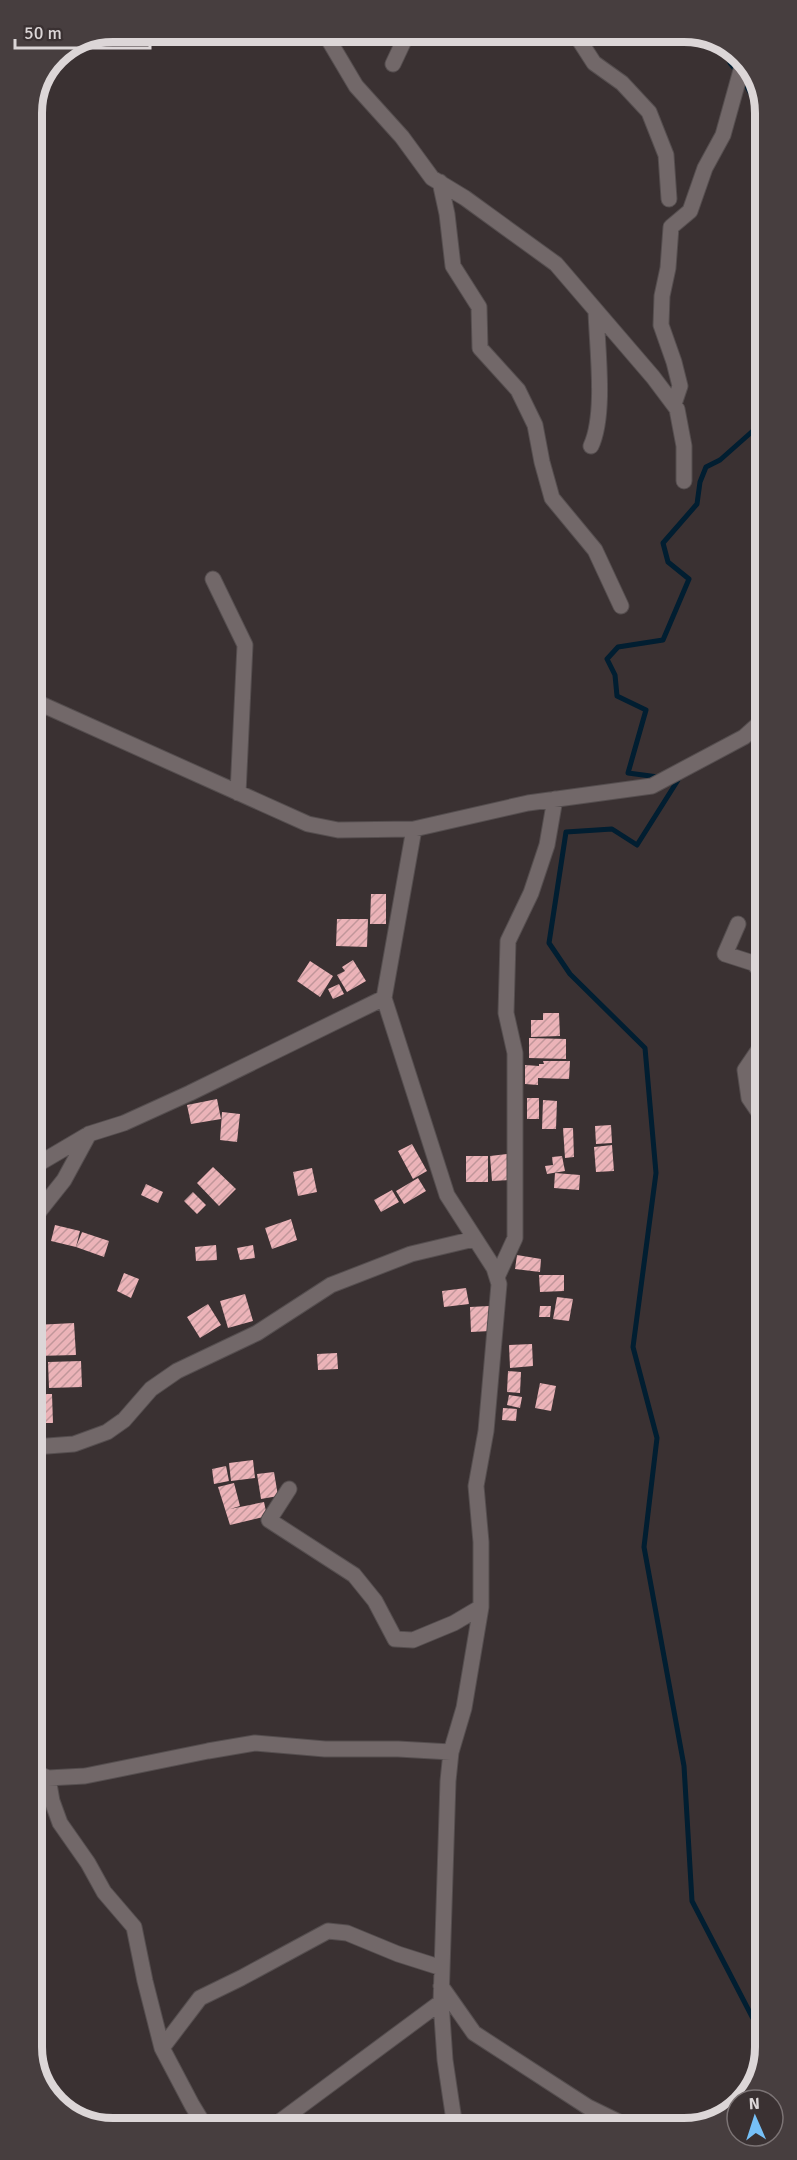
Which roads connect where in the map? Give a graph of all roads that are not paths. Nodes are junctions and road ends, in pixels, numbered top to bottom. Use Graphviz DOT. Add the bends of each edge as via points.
graph roads {
  1 [pos="330,42"];
  2 [pos="403,42"];
  3 [pos="580,42"];
  4 [pos="393,64"];
  5 [pos="741,71"];
  6 [pos="440,182"];
  7 [pos="669,199"];
  8 [pos="596,311"];
  9 [pos="674,404"];
  10 [pos="591,446"];
  11 [pos="684,481"];
  12 [pos="213,579"];
  13 [pos="621,606"];
  14 [pos="42,704"];
  15 [pos="755,727"];
  16 [pos="238,793"];
  17 [pos="555,799"];
  18 [pos="414,829"];
  19 [pos="738,924"];
  20 [pos="755,965"];
  21 [pos="384,998"];
  22 [pos="755,1055"];
  23 [pos="755,1107"];
  24 [pos="89,1134"];
  25 [pos="42,1162"];
  26 [pos="42,1208"];
  27 [pos="474,1239"];
  28 [pos="498,1275"];
  29 [pos="42,1446"];
  30 [pos="289,1489"];
  31 [pos="481,1607"];
  32 [pos="451,1752"];
  33 [pos="42,1775"];
  34 [pos="42,1777"];
  35 [pos="442,1968"];
  36 [pos="441,1994"];
  37 [pos="162,2048"];
  38 [pos="200,2118"];
  39 [pos="284,2118"];
  40 [pos="454,2118"];
  41 [pos="611,2118"];
  1 -- 6 [label="street" via="356,86 432,178"];
  2 -- 4 [label="street"];
  3 -- 7 [label="street" via="594,63 622,83 649,112 666,155"];
  5 -- 9 [label="street" via="723,135 705,168 690,211 671,227 661,325 680,386"];
  6 -- 8 [label="street" via="556,264"];
  6 -- 13 [label="street" via="453,266 479,307 480,348 518,390 535,425 552,498 595,550"];
  8 -- 9 [label="street"];
  8 -- 10 [label="street" via="598,397 596,435"];
  9 -- 11 [label="street" via="684,446"];
  12 -- 16 [label="street" via="245,645"];
  14 -- 16 [label="street"];
  15 -- 17 [label="street" via="744,737 652,786"];
  16 -- 18 [label="street" via="308,824 338,830"];
  17 -- 18 [label="street"];
  17 -- 28 [label="street" via="547,845 508,941 506,1013 515,1053 514,1238"];
  18 -- 21 [label="street"];
  19 -- 20 [label="street" via="725,954"];
  21 -- 24 [label="street" via="190,1093"];
  21 -- 27 [label="street" via="447,1195"];
  22 -- 23 [label="street" via="745,1070 749,1098"];
  24 -- 25 [label="street"];
  24 -- 26 [label="street" via="64,1180"];
  27 -- 28 [label="street"];
  27 -- 29 [label="street" via="411,1254 331,1285 257,1333 177,1371 151,1389 124,1420 107,1432 74,1444"];
  28 -- 31 [label="street" via="487,1420 476,1486"];
  30 -- 31 [label="street" via="269,1520 354,1575 375,1601 395,1639 413,1640"];
  31 -- 32 [label="street" via="464,1708"];
  32 -- 33 [label="street" via="255,1743 85,1776"];
  32 -- 35 [label="street"];
  34 -- 37 [label="street" via="60,1824 104,1892 134,1927"];
  35 -- 36 [label="street"];
  35 -- 37 [label="street" via="347,1933 328,1931 200,1998"];
  36 -- 39 [label="street"];
  36 -- 40 [label="street"];
  36 -- 41 [label="street" via="474,2033"];
  37 -- 38 [label="street"];
}
